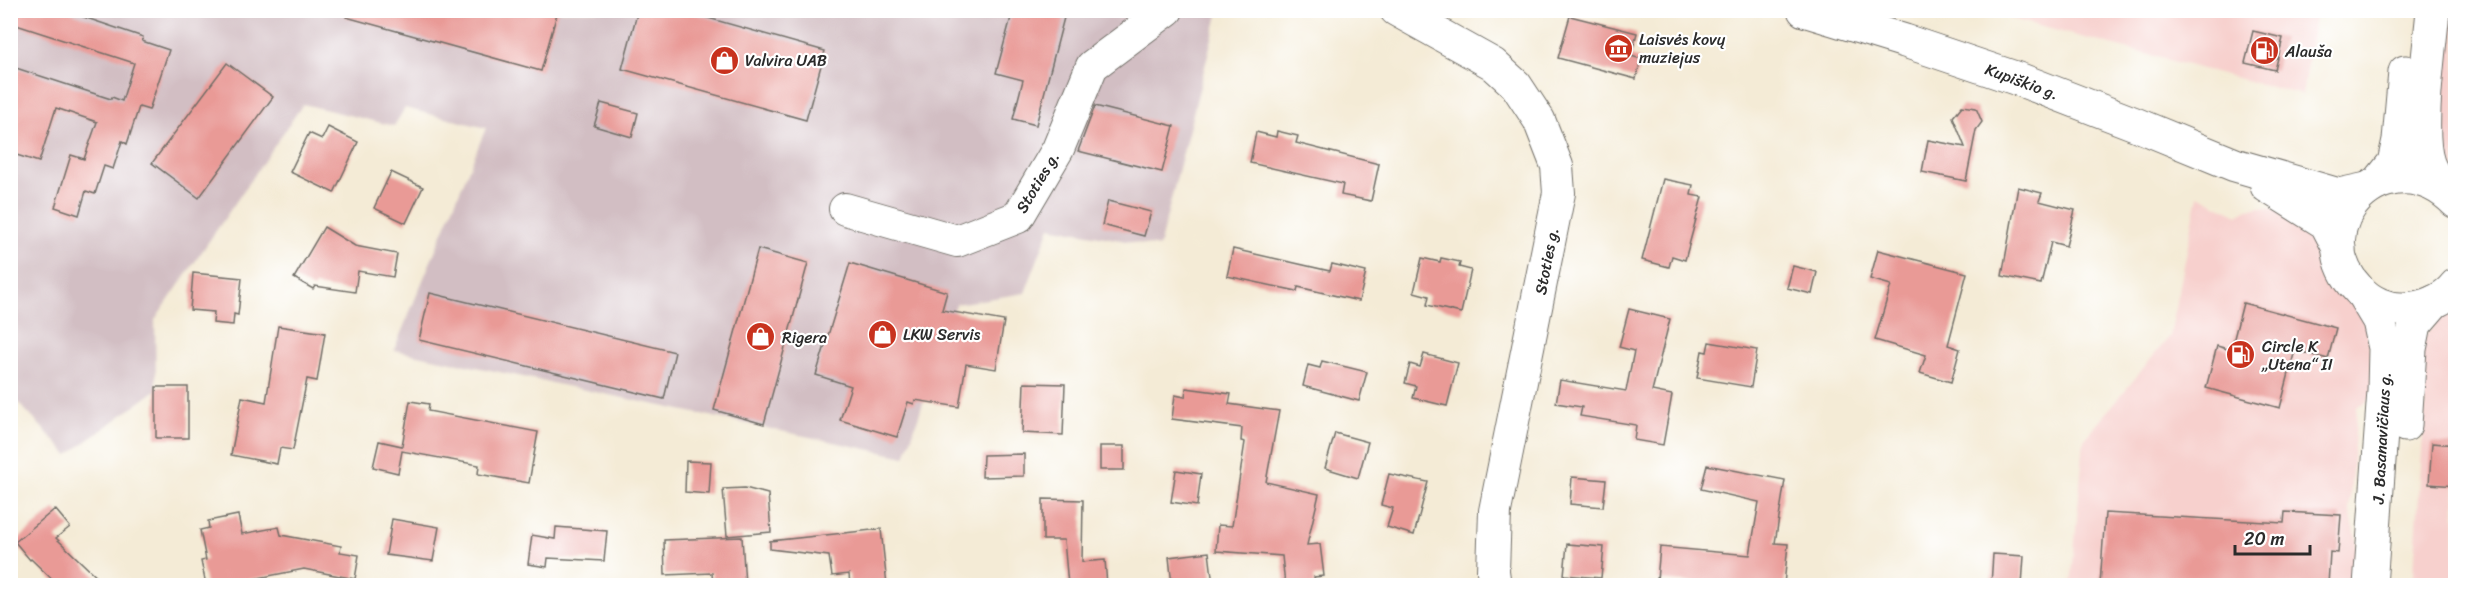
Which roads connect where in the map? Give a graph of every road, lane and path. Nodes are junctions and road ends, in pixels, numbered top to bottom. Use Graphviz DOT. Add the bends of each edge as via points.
graph roads {
  1 [pos="1167,10"];
  2 [pos="1396,10"];
  3 [pos="1804,10"];
  4 [pos="2410,10"];
  5 [pos="2433,10"];
  6 [pos="2235,165"];
  7 [pos="2372,186"];
  8 [pos="2450,197"];
  9 [pos="844,209"];
  10 [pos="2338,248"];
  11 [pos="2450,291"];
  12 [pos="2364,296"];
  13 [pos="1495,585"];
  14 [pos="2370,585"];
  15 [pos="2394,585"];
  1 -- 9 [label="street, Stoties g." via="1092,66 1058,149 1018,217 957,241"];
  2 -- 13 [label="street, Stoties g." via="1492,64 1516,85 1539,120 1557,166 1559,193 1495,511"];
  3 -- 6 [label="main road, Kupiškio g." via="2021,80"];
  4 -- 7 [label="main road" via="2399,140 2394,163"];
  5 -- 8 [label="main road" via="2425,141 2428,163"];
  6 -- 7 [label="main road, Kupiškio g." via="2339,195"];
  6 -- 10 [label="main road, Kupiškio g." via="2326,223"];
  7 -- 8 [label="main road, Kupiškio g." via="2395,178 2412,178 2430,182"];
  7 -- 10 [label="main road" via="2345,215"];
  10 -- 12 [label="main road, J. Basanavičiaus g." via="2347,274"];
  11 -- 12 [label="main road" via="2417,308 2380,305"];
  11 -- 15 [label="main road, J. Basanavičiaus g." via="2415,324 2410,349"];
  12 -- 14 [label="main road, J. Basanavičiaus g." via="2379,321 2385,348"];
}
